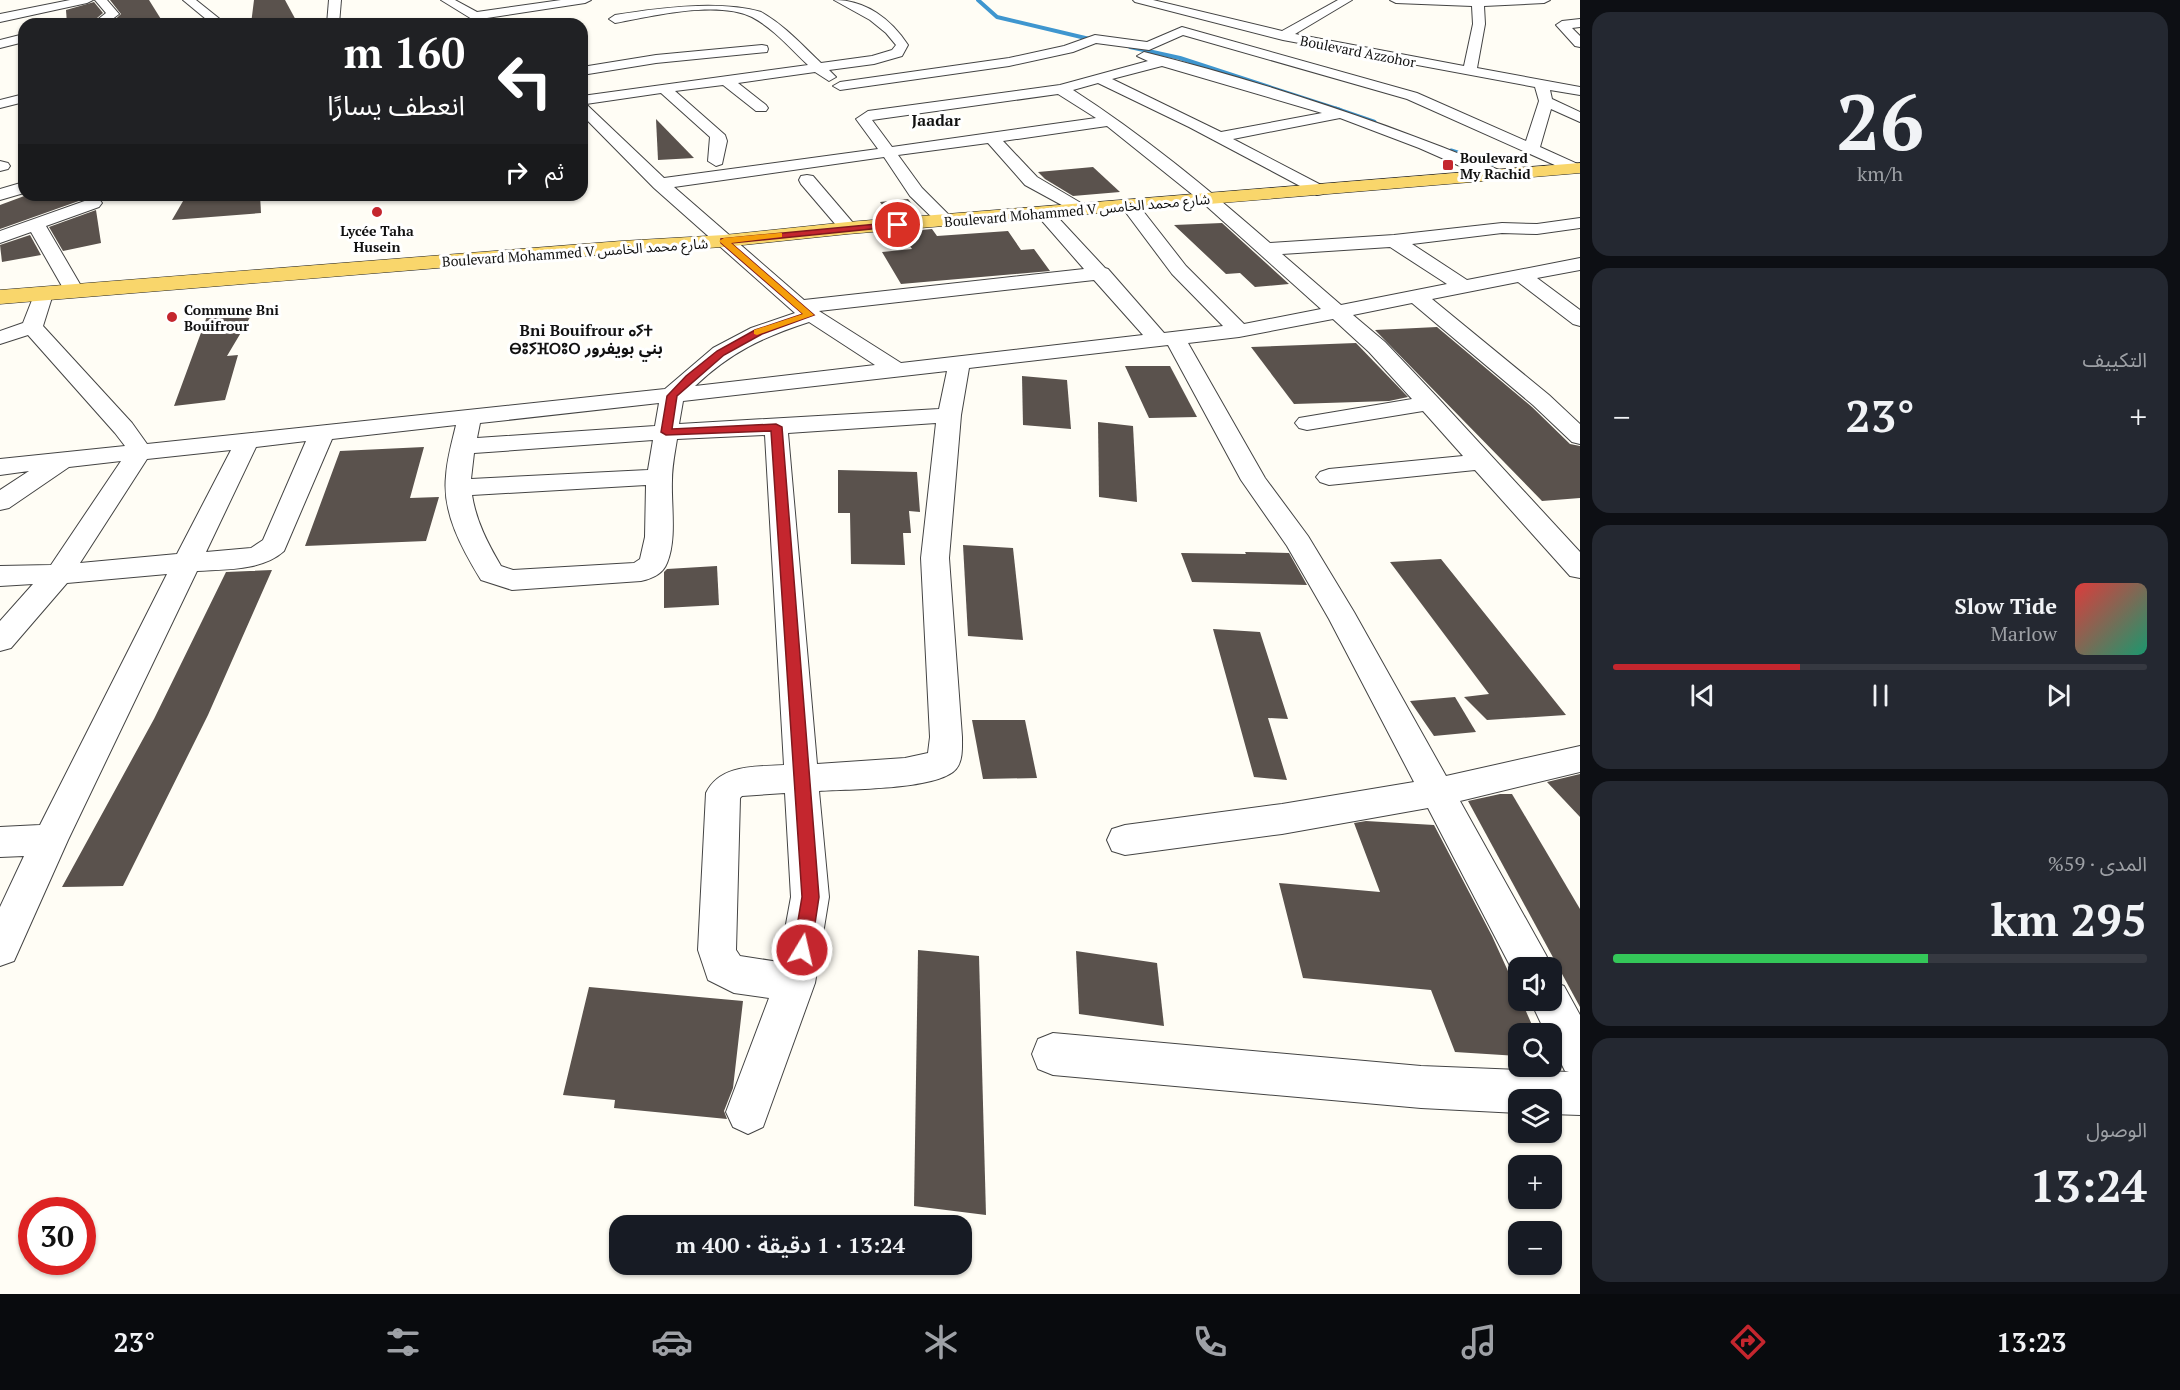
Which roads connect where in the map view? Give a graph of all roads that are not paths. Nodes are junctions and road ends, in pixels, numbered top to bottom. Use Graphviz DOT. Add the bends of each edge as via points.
graph roads {
  1 [pos="87,0"];
  2 [pos="101,0"];
  3 [pos="189,0"];
  4 [pos="335,0"];
  5 [pos="447,0"];
  6 [pos="585,0"];
  7 [pos="840,0"];
  8 [pos="1141,0"];
  9 [pos="1347,0"];
  10 [pos="1396,0"];
  11 [pos="1546,1"];
  12 [pos="1478,3"];
  13 [pos="700,4"];
  14 [pos="493,6"];
  15 [pos="686,9"];
  16 [pos="31,11"];
  17 [pos="1190,13"];
  18 [pos="475,16"];
  19 [pos="636,16"];
  20 [pos="0,18"];
  21 [pos="49,18"];
  22 [pos="108,18"];
  23 [pos="212,18"];
  24 [pos="334,18"];
  25 [pos="478,18"];
  26 [pos="615,19"];
  27 [pos="1580,23"];
  28 [pos="705,24"];
  29 [pos="647,28"];
  30 [pos="18,31"];
  31 [pos="1182,31"];
  32 [pos="0,35"];
  33 [pos="1283,36"];
  34 [pos="753,39"];
  35 [pos="18,40"];
  36 [pos="1303,40"];
  37 [pos="1085,43"];
  38 [pos="1580,43"];
  39 [pos="0,44"];
  40 [pos="1267,54"];
  41 [pos="1164,61"];
  42 [pos="818,68"];
  43 [pos="588,70"];
  44 [pos="1469,72"];
  45 [pos="1100,79"];
  46 [pos="726,80"];
  47 [pos="1541,84"];
  48 [pos="840,86"];
  49 [pos="663,88"];
  50 [pos="1060,90"];
  51 [pos="1580,91"];
  52 [pos="588,99"];
  53 [pos="18,100"];
  54 [pos="1301,101"];
  55 [pos="1546,101"];
  56 [pos="0,104"];
  57 [pos="864,107"];
  58 [pos="761,108"];
  59 [pos="1268,108"];
  60 [pos="588,113"];
  61 [pos="1342,114"];
  62 [pos="1580,118"];
  63 [pos="1215,119"];
  64 [pos="1110,121"];
  65 [pos="1194,124"];
  66 [pos="875,135"];
  67 [pos="991,137"];
  68 [pos="1219,137"];
  69 [pos="855,139"];
  70 [pos="825,144"];
  71 [pos="1531,149"];
  72 [pos="886,152"];
  73 [pos="716,161"];
  74 [pos="1577,168"];
  75 [pos="645,170"];
  76 [pos="1551,170"];
  77 [pos="1493,174"];
  78 [pos="807,180"];
  79 [pos="660,184"];
  80 [pos="1580,188"];
  81 [pos="18,189"];
  82 [pos="1317,190"];
  83 [pos="0,195"];
  84 [pos="1209,199"];
  85 [pos="93,203"];
  86 [pos="1130,206"];
  87 [pos="1080,210"];
  88 [pos="1045,214"];
  89 [pos="946,221"];
  90 [pos="1580,223"];
  91 [pos="36,224"];
  92 [pos="848,228"];
  93 [pos="1537,229"];
  94 [pos="0,237"];
  95 [pos="724,241"];
  96 [pos="1394,242"];
  97 [pos="1266,249"];
  98 [pos="1574,253"];
  99 [pos="1101,273"];
  100 [pos="1522,276"];
  101 [pos="1464,287"];
  102 [pos="74,291"];
  103 [pos="43,294"];
  104 [pos="0,297"];
  105 [pos="1418,298"];
  106 [pos="805,311"];
  107 [pos="1337,311"];
  108 [pos="1580,320"];
  109 [pos="32,327"];
  110 [pos="1239,331"];
  111 [pos="0,338"];
  112 [pos="1167,340"];
  113 [pos="958,364"];
  114 [pos="896,369"];
  115 [pos="672,396"];
  116 [pos="1430,403"];
  117 [pos="949,415"];
  118 [pos="469,417"];
  119 [pos="1307,423"];
  120 [pos="776,427"];
  121 [pos="666,432"];
  122 [pos="322,433"];
  123 [pos="1580,437"];
  124 [pos="247,441"];
  125 [pos="465,446"];
  126 [pos="140,451"];
  127 [pos="62,461"];
  128 [pos="1480,462"];
  129 [pos="0,467"];
  130 [pos="659,477"];
  131 [pos="1329,477"];
  132 [pos="458,488"];
  133 [pos="0,502"];
  134 [pos="187,562"];
  135 [pos="1580,568"];
  136 [pos="59,574"];
  137 [pos="0,576"];
  138 [pos="4,631"];
  139 [pos="1580,759"];
  140 [pos="802,779"];
  141 [pos="1438,792"];
  142 [pos="50,840"];
  143 [pos="1125,840"];
  144 [pos="0,842"];
  145 [pos="0,948"];
  146 [pos="1526,957"];
  147 [pos="795,983"];
  148 [pos="1556,1011"];
  149 [pos="1053,1054"];
  150 [pos="1580,1056"];
  151 [pos="1580,1094"];
  152 [pos="748,1112"];
  1 -- 16 [label="street"];
  2 -- 22 [label="street" via="113,15"];
  3 -- 23 [label="street"];
  4 -- 24 [label="street"];
  5 -- 18 [label="street"];
  6 -- 14 [label="street"];
  7 -- 42 [label="street" via="886,27 902,45 897,53 874,60"];
  8 -- 17 [label="street, Boulevard Azzohor"];
  9 -- 33 [label="street"];
  10 -- 12 [label="street"];
  11 -- 12 [label="street"];
  12 -- 44 [label="street" via="1479,24"];
  13 -- 15 [label="street"];
  13 -- 42 [label="street" via="743,9 763,19"];
  14 -- 18 [label="street"];
  15 -- 19 [label="street"];
  15 -- 28 [label="street"];
  16 -- 20 [label="street"];
  16 -- 21 [label="street"];
  17 -- 31 [label="street" via="1181,20"];
  17 -- 33 [label="street, Boulevard Azzohor"];
  18 -- 25 [label="street"];
  19 -- 26 [label="street"];
  19 -- 29 [label="street"];
  27 -- 38 [label="street" via="1562,25"];
  30 -- 32 [label="street"];
  31 -- 37 [label="street" via="1149,46"];
  31 -- 40 [label="street"];
  33 -- 36 [label="street, Boulevard Azzohor"];
  34 -- 43 [label="street" via="762,49 717,49"];
  35 -- 39 [label="street"];
  36 -- 40 [label="street"];
  36 -- 44 [label="street, Boulevard Azzohor"];
  37 -- 41 [label="street"];
  37 -- 48 [label="street" via="989,66"];
  40 -- 71 [label="street" via="1412,96"];
  41 -- 45 [label="street"];
  41 -- 54 [label="street"];
  42 -- 46 [label="street"];
  42 -- 48 [label="street"];
  44 -- 47 [label="street, Boulevard Azzohor"];
  45 -- 50 [label="street"];
  45 -- 65 [label="street"];
  46 -- 49 [label="street"];
  46 -- 58 [label="street"];
  47 -- 51 [label="street, Boulevard Azzohor"];
  47 -- 55 [label="street"];
  48 -- 57 [label="street"];
  49 -- 52 [label="street"];
  49 -- 73 [label="street" via="717,135"];
  50 -- 57 [label="street"];
  50 -- 64 [label="street"];
  53 -- 56 [label="street"];
  54 -- 59 [label="street"];
  54 -- 61 [label="street"];
  55 -- 62 [label="street"];
  55 -- 71 [label="street"];
  57 -- 66 [label="street" via="863,121"];
  60 -- 75 [label="street"];
  61 -- 68 [label="street"];
  61 -- 77 [label="street"];
  63 -- 65 [label="street"];
  64 -- 67 [label="street"];
  64 -- 84 [label="street"];
  65 -- 68 [label="street"];
  66 -- 69 [label="street"];
  66 -- 72 [label="street"];
  67 -- 72 [label="street"];
  67 -- 87 [label="street" via="1031,181"];
  68 -- 82 [label="street"];
  70 -- 73 [label="street"];
  71 -- 74 [label="street"];
  72 -- 79 [label="street"];
  72 -- 89 [label="street" via="916,192"];
  73 -- 75 [label="street"];
  74 -- 76 [label="main road, Boulevard Mohammed V شارع محمد الخامس"];
  75 -- 79 [label="street"];
  76 -- 77 [label="main road, Boulevard Mohammed V شارع محمد الخامس"];
  76 -- 80 [label="street"];
  77 -- 82 [label="main road, Boulevard Mohammed V شارع محمد الخامس"];
  78 -- 92 [label="street"];
  79 -- 95 [label="street"];
  81 -- 83 [label="street"];
  82 -- 84 [label="main road, Boulevard Mohammed V شارع محمد الخامس"];
  84 -- 86 [label="main road, Boulevard Mohammed V شارع محمد الخامس"];
  84 -- 97 [label="street"];
  85 -- 91 [label="street"];
  86 -- 87 [label="main road, Boulevard Mohammed V شارع محمد الخامس"];
  86 -- 110 [label="street" via="1179,270"];
  87 -- 88 [label="main road, Boulevard Mohammed V شارع محمد الخامس"];
  88 -- 89 [label="main road, Boulevard Mohammed V شارع محمد الخامس"];
  88 -- 99 [label="street"];
  89 -- 92 [label="main road, Boulevard Mohammed V شارع محمد الخامس"];
  90 -- 93 [label="street"];
  91 -- 94 [label="street"];
  91 -- 102 [label="street"];
  92 -- 95 [label="main road, Boulevard Mohammed V شارع محمد الخامس"];
  93 -- 96 [label="street" via="1502,228"];
  93 -- 98 [label="street"];
  95 -- 102 [label="main road, Boulevard Mohammed V شارع محمد الخامس"];
  95 -- 106 [label="street"];
  96 -- 97 [label="street"];
  96 -- 101 [label="street"];
  97 -- 107 [label="street"];
  98 -- 100 [label="street"];
  99 -- 106 [label="street"];
  99 -- 112 [label="street"];
  100 -- 101 [label="street"];
  100 -- 108 [label="street"];
  101 -- 105 [label="street"];
  102 -- 103 [label="main road, Boulevard Mohammed V شارع محمد الخامس"];
  103 -- 104 [label="main road, Boulevard Mohammed V شارع محمد الخامس"];
  103 -- 109 [label="street"];
  105 -- 107 [label="street"];
  105 -- 123 [label="street"];
  106 -- 114 [label="street"];
  106 -- 115 [label="street" via="739,342"];
  107 -- 110 [label="street"];
  107 -- 116 [label="street" via="1377,346"];
  109 -- 111 [label="street"];
  109 -- 126 [label="street" via="124,428"];
  110 -- 112 [label="street"];
  112 -- 113 [label="street"];
  112 -- 141 [label="street" via="1254,480 1298,542"];
  113 -- 114 [label="street"];
  113 -- 117 [label="street"];
  114 -- 115 [label="street"];
  115 -- 118 [label="street"];
  115 -- 121 [label="street"];
  116 -- 119 [label="street"];
  116 -- 128 [label="street"];
  117 -- 120 [label="street"];
  117 -- 140 [label="street" via="935,558 946,737 944,760 930,768 905,772"];
  118 -- 122 [label="street"];
  118 -- 125 [label="street"];
  120 -- 121 [label="street"];
  120 -- 140 [label="street"];
  121 -- 125 [label="street"];
  121 -- 130 [label="street"];
  122 -- 124 [label="street"];
  122 -- 134 [label="street" via="272,547 259,555"];
  124 -- 126 [label="street"];
  124 -- 134 [label="street"];
  125 -- 132 [label="street"];
  126 -- 127 [label="street"];
  126 -- 136 [label="street"];
  127 -- 129 [label="street"];
  127 -- 133 [label="street"];
  128 -- 131 [label="street"];
  128 -- 135 [label="street"];
  130 -- 132 [label="street"];
  130 -- 132 [label="street" via="657,550 646,569 548,579 512,580 491,573 468,526"];
  134 -- 136 [label="street"];
  134 -- 142 [label="street"];
  136 -- 137 [label="street"];
  136 -- 138 [label="street"];
  139 -- 141 [label="street"];
  140 -- 147 [label="street" via="810,897"];
  140 -- 147 [label="street" via="741,782 724,790 716,920 718,959 726,971"];
  141 -- 143 [label="street" via="1282,819"];
  141 -- 146 [label="street"];
  142 -- 144 [label="street"];
  142 -- 145 [label="street"];
  147 -- 152 [label="street"];
  148 -- 150 [label="street"];
  149 -- 151 [label="street" via="1421,1087"];
}
